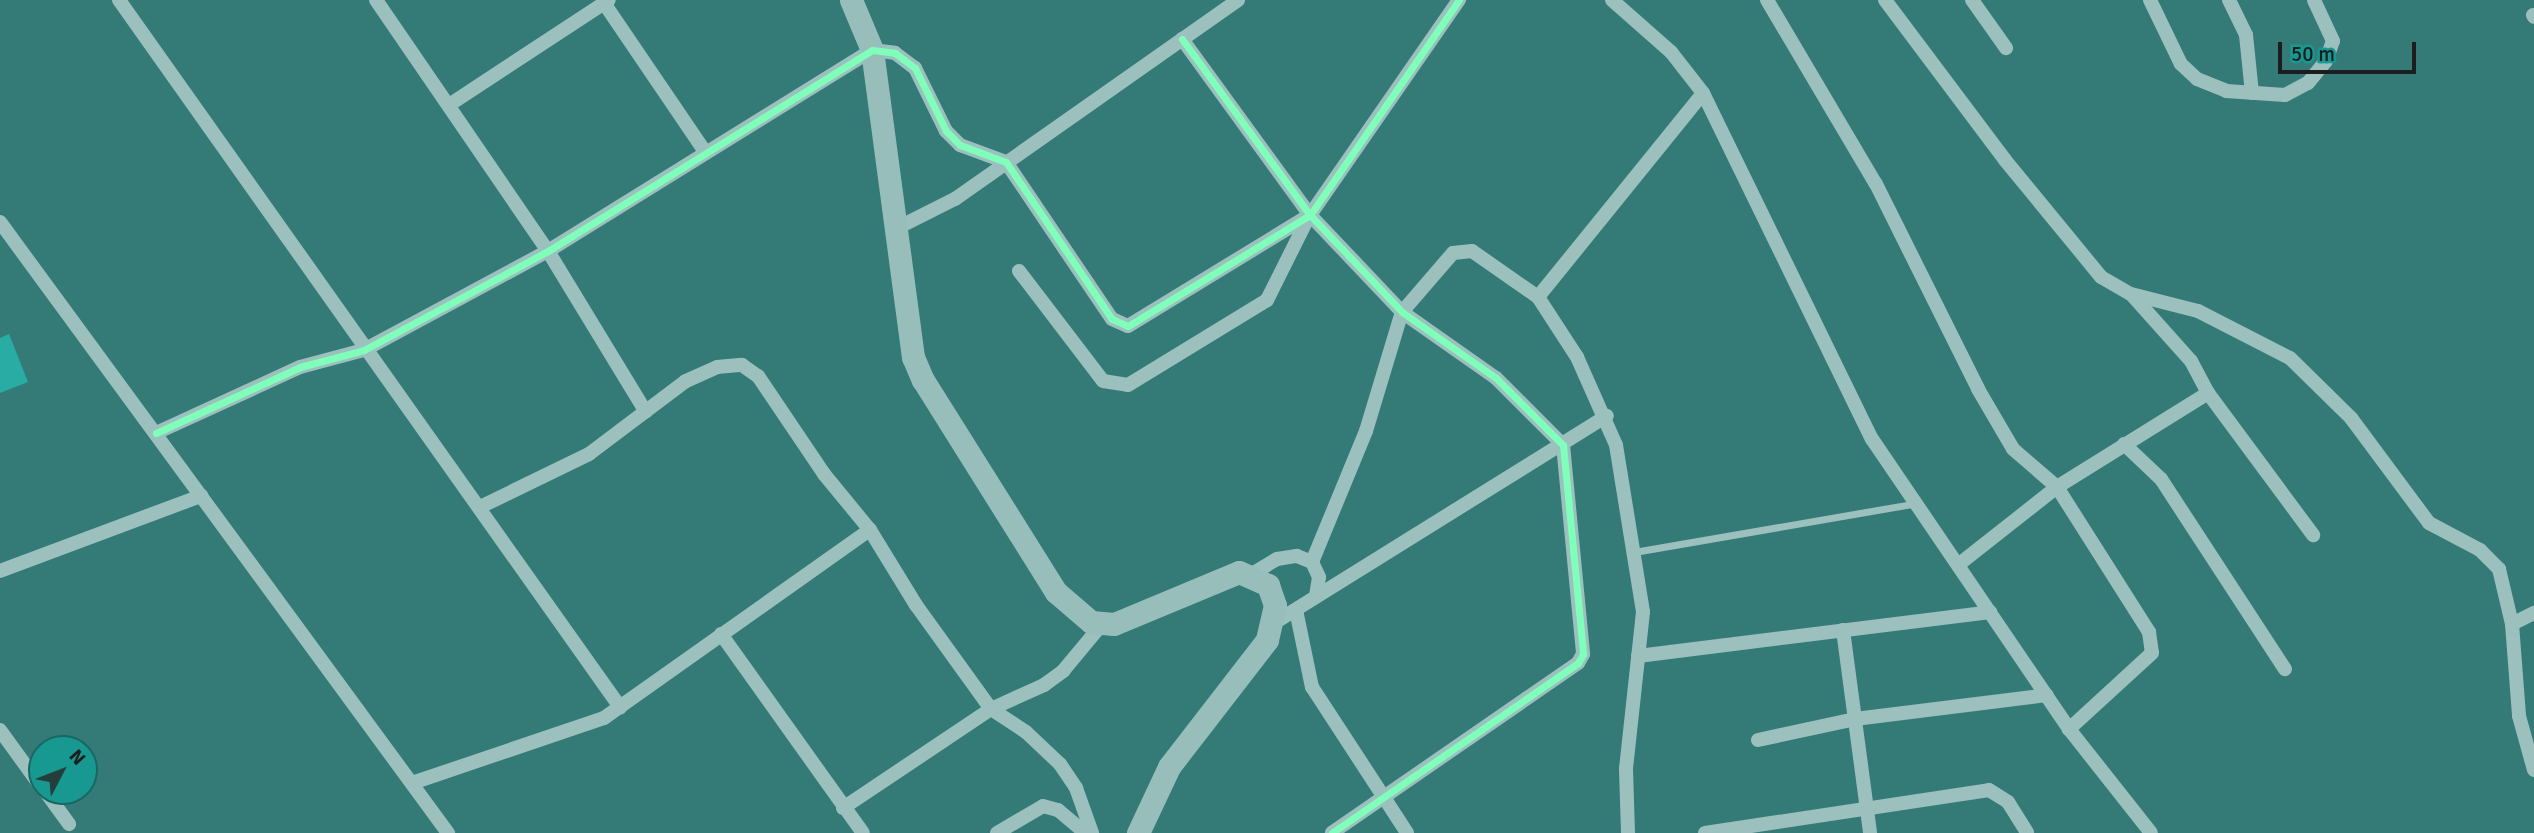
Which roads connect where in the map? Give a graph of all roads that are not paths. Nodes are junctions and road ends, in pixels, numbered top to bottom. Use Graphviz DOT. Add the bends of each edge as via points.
graph roads {
  1 [pos="119,0"];
  2 [pos="376,0"];
  3 [pos="851,0"];
  4 [pos="1238,0"];
  5 [pos="1459,0"];
  6 [pos="1612,0"];
  7 [pos="1767,0"];
  8 [pos="1885,0"];
  9 [pos="1972,0"];
  10 [pos="2150,0"];
  11 [pos="2229,0"];
  12 [pos="2314,0"];
  13 [pos="606,2"];
  14 [pos="1182,39"];
  15 [pos="2006,48"];
  16 [pos="872,50"];
  17 [pos="1703,93"];
  18 [pos="2252,93"];
  19 [pos="449,105"];
  20 [pos="706,153"];
  21 [pos="1006,162"];
  22 [pos="1310,215"];
  23 [pos="0,222"];
  24 [pos="893,230"];
  25 [pos="548,251"];
  26 [pos="1019,271"];
  27 [pos="2131,294"];
  28 [pos="1538,297"];
  29 [pos="1402,312"];
  30 [pos="364,350"];
  31 [pos="2208,393"];
  32 [pos="646,412"];
  33 [pos="1607,416"];
  34 [pos="156,433"];
  35 [pos="2124,444"];
  36 [pos="1563,445"];
  37 [pos="2057,487"];
  38 [pos="201,496"];
  39 [pos="1913,504"];
  40 [pos="480,506"];
  41 [pos="870,530"];
  42 [pos="2313,535"];
  43 [pos="1633,552"];
  44 [pos="1311,562"];
  45 [pos="1958,565"];
  46 [pos="0,571"];
  47 [pos="1260,580"];
  48 [pos="1316,596"];
  49 [pos="1296,610"];
  50 [pos="1990,612"];
  51 [pos="2534,613"];
  52 [pos="1103,623"];
  53 [pos="1274,623"];
  54 [pos="2512,624"];
  55 [pos="1843,630"];
  56 [pos="721,634"];
  57 [pos="1638,656"];
  58 [pos="2285,668"];
  59 [pos="2047,695"];
  60 [pos="620,707"];
  61 [pos="991,709"];
  62 [pos="1855,719"];
  63 [pos="2069,729"];
  64 [pos="0,730"];
  65 [pos="1758,740"];
  66 [pos="28,768"];
  67 [pos="2534,770"];
  68 [pos="412,783"];
  69 [pos="1384,796"];
  70 [pos="55,805"];
  71 [pos="1866,806"];
  72 [pos="843,808"];
  73 [pos="69,824"];
  74 [pos="448,833"];
  75 [pos="863,833"];
  76 [pos="997,833"];
  77 [pos="1085,833"];
  78 [pos="1092,833"];
  79 [pos="1138,833"];
  80 [pos="1332,833"];
  81 [pos="1407,833"];
  82 [pos="1628,833"];
  83 [pos="1705,833"];
  84 [pos="1870,833"];
  85 [pos="2027,833"];
  86 [pos="2151,833"];
  1 -- 30 [label="street"];
  2 -- 19 [label="street"];
  3 -- 16 [label="main road"];
  4 -- 14 [label="street"];
  5 -- 22 [label="street"];
  6 -- 17 [label="street" via="1671,52"];
  7 -- 37 [label="street" via="1871,174 1978,389 2013,449"];
  8 -- 27 [label="street" via="2084,261"];
  9 -- 15 [label="street"];
  10 -- 18 [label="street" via="2180,64 2197,79 2226,91"];
  11 -- 18 [label="street" via="2246,35"];
  12 -- 18 [label="street" via="2333,41 2326,61 2308,83 2285,95"];
  13 -- 19 [label="street"];
  13 -- 20 [label="street"];
  14 -- 21 [label="street"];
  14 -- 22 [label="street"];
  16 -- 20 [label="street"];
  16 -- 21 [label="street" via="895,53 915,68 946,131 960,145"];
  16 -- 24 [label="main road"];
  17 -- 28 [label="street"];
  17 -- 39 [label="street" via="1872,439"];
  19 -- 25 [label="street"];
  20 -- 25 [label="street"];
  21 -- 22 [label="street" via="1112,319 1128,326"];
  21 -- 24 [label="street" via="955,200"];
  22 -- 26 [label="street" via="1267,300 1128,385 1103,381"];
  22 -- 29 [label="street"];
  23 -- 34 [label="street"];
  24 -- 52 [label="main road" via="908,337 923,380 1056,592 1091,622"];
  25 -- 30 [label="street"];
  25 -- 32 [label="street"];
  27 -- 31 [label="street" via="2191,361"];
  27 -- 54 [label="street" via="2198,311 2290,358 2351,418 2429,523 2480,550 2499,569"];
  28 -- 29 [label="street" via="1461,249"];
  28 -- 33 [label="street" via="1577,357"];
  29 -- 36 [label="street" via="1496,378"];
  29 -- 44 [label="street" via="1366,431"];
  30 -- 34 [label="street" via="300,367"];
  30 -- 40 [label="street"];
  31 -- 35 [label="street"];
  31 -- 42 [label="street"];
  32 -- 40 [label="street" via="589,454"];
  32 -- 41 [label="street" via="686,381 717,367 742,365 758,376 824,474"];
  33 -- 36 [label="street"];
  33 -- 43 [label="street"];
  34 -- 38 [label="street"];
  35 -- 37 [label="street"];
  35 -- 58 [label="street" via="2161,480"];
  36 -- 48 [label="street"];
  36 -- 69 [label="street" via="1583,654 1578,663"];
  37 -- 45 [label="street"];
  37 -- 63 [label="street" via="2149,632 2152,653"];
  38 -- 46 [label="street"];
  38 -- 68 [label="street"];
  39 -- 43 [label="lane"];
  39 -- 45 [label="street"];
  40 -- 60 [label="street"];
  41 -- 56 [label="street"];
  41 -- 61 [label="street"];
  43 -- 57 [label="street" via="1643,612"];
  44 -- 47 [label="street" via="1297,556 1277,559"];
  44 -- 48 [label="street" via="1319,577"];
  45 -- 50 [label="street"];
  47 -- 52 [label="main road" via="1224,574 1141,616"];
  47 -- 53 [label="main road" via="1275,605"];
  48 -- 49 [label="street"];
  49 -- 53 [label="street"];
  49 -- 69 [label="street" via="1312,687"];
  50 -- 55 [label="street"];
  50 -- 59 [label="street"];
  51 -- 54 [label="street"];
  52 -- 61 [label="street" via="1063,671 1044,685"];
  53 -- 79 [label="main road" via="1267,640 1170,767"];
  54 -- 67 [label="street" via="2519,716"];
  55 -- 57 [label="street"];
  55 -- 62 [label="street"];
  56 -- 60 [label="street"];
  56 -- 72 [label="street"];
  57 -- 82 [label="street" via="1626,769"];
  59 -- 62 [label="street"];
  59 -- 63 [label="street"];
  60 -- 68 [label="street" via="604,719"];
  61 -- 72 [label="street"];
  61 -- 78 [label="street" via="1026,732 1060,764 1076,788"];
  62 -- 65 [label="street"];
  62 -- 71 [label="street"];
  63 -- 86 [label="street"];
  64 -- 66 [label="street"];
  68 -- 74 [label="street"];
  69 -- 80 [label="street"];
  69 -- 81 [label="street"];
  70 -- 73 [label="street"];
  71 -- 83 [label="street"];
  71 -- 84 [label="street"];
  71 -- 85 [label="street" via="1989,790 2008,802"];
  72 -- 75 [label="street"];
  76 -- 77 [label="street" via="1042,806 1058,810"];
}
